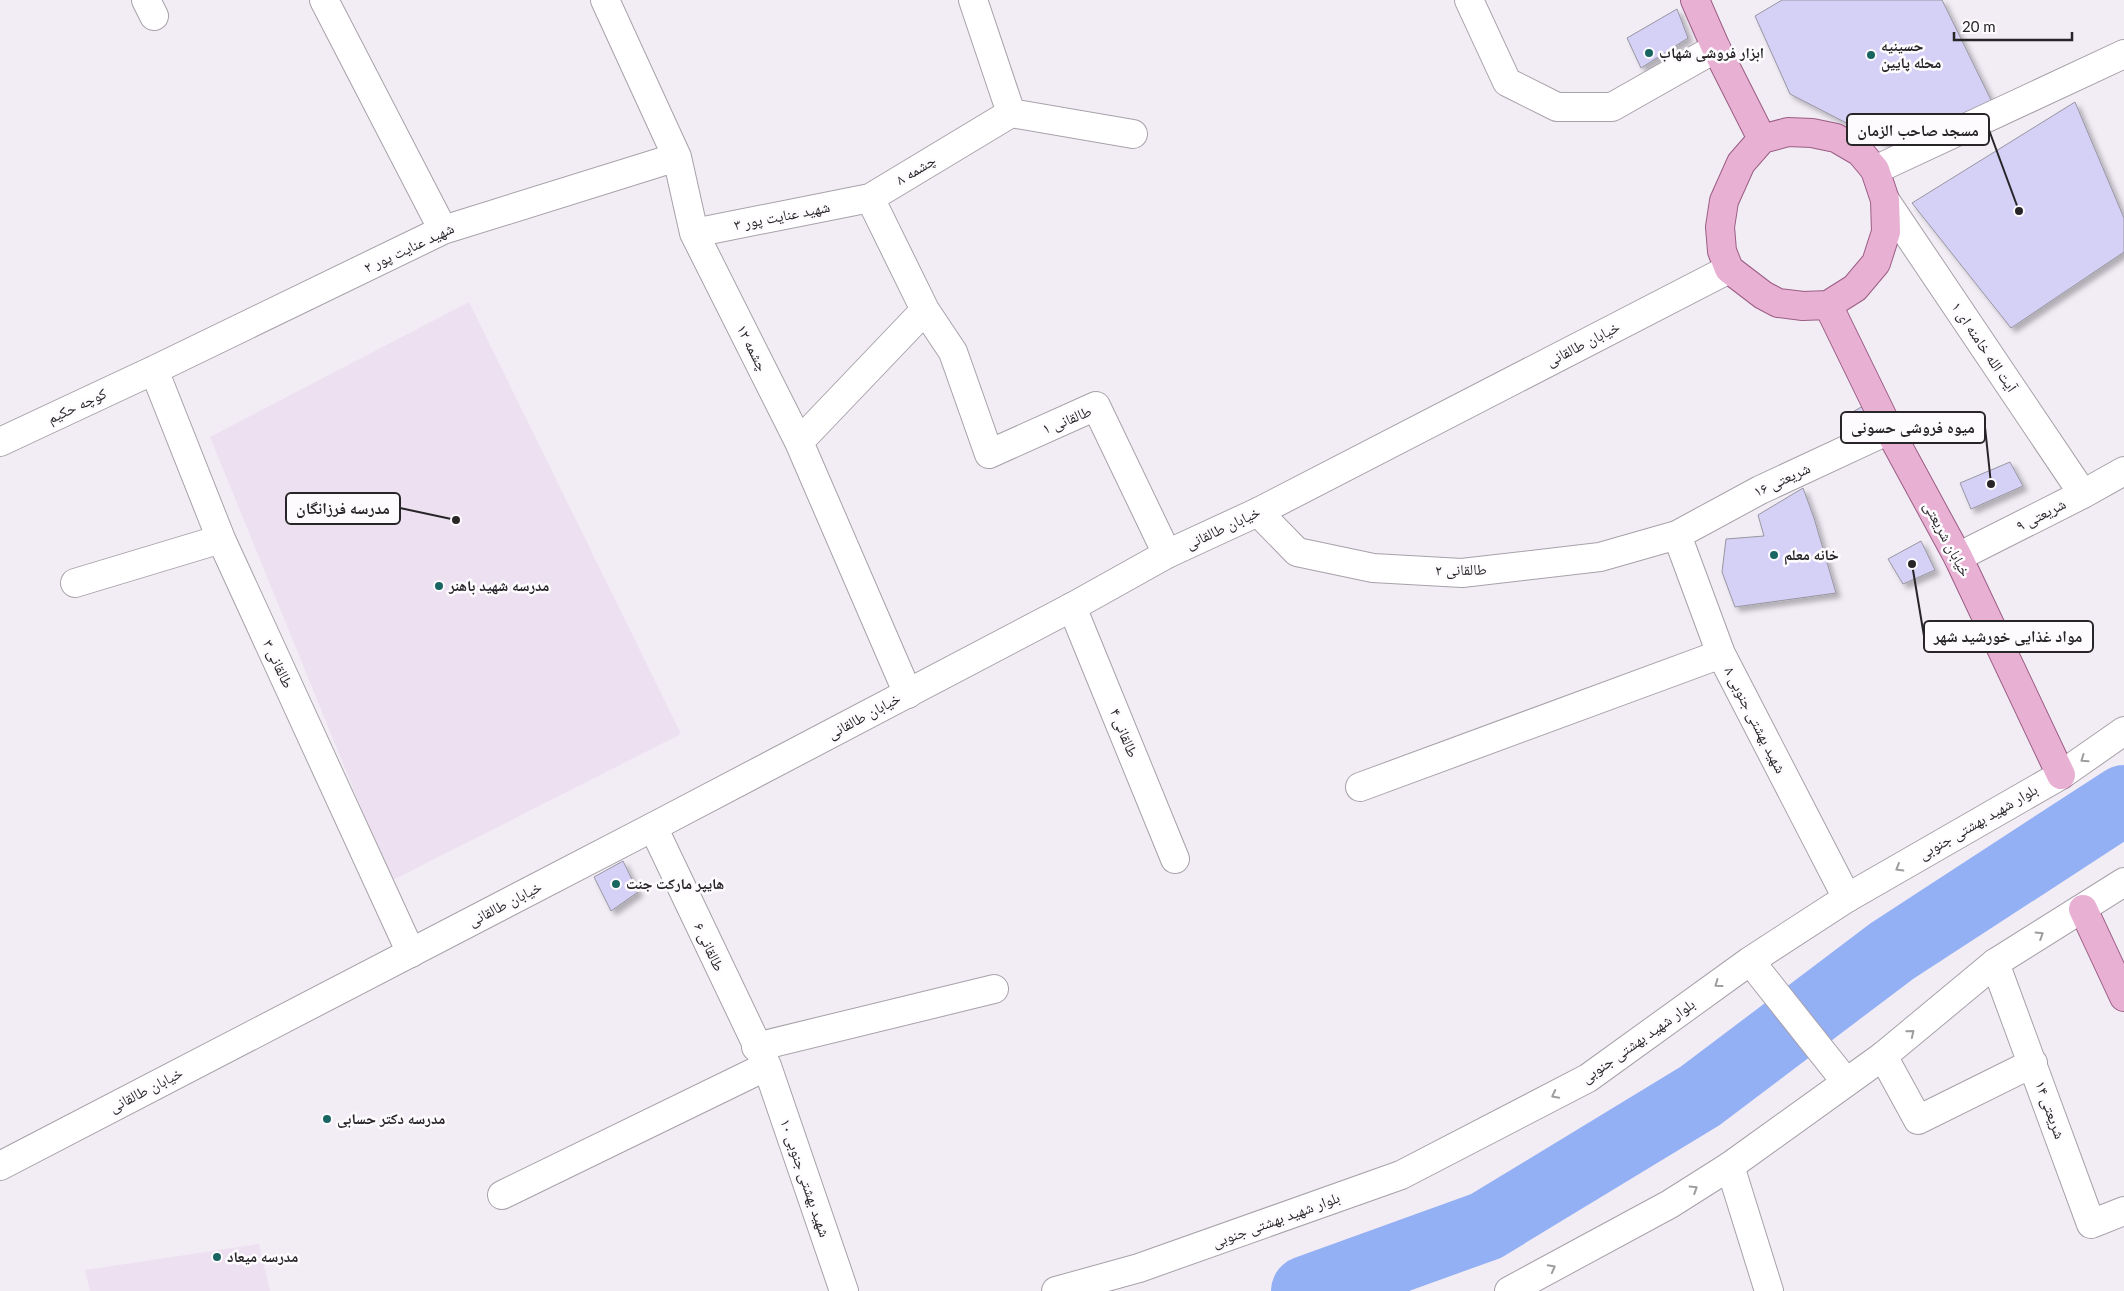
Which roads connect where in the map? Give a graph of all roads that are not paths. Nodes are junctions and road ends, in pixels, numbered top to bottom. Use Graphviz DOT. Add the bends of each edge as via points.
graph roads {
  1 [pos="324,0"];
  2 [pos="606,0"];
  3 [pos="973,0"];
  4 [pos="1469,0"];
  5 [pos="1695,0"];
  6 [pos="1716,48"];
  7 [pos="2124,54"];
  8 [pos="1011,113"];
  9 [pos="1133,134"];
  10 [pos="1762,140"];
  11 [pos="677,157"];
  12 [pos="1875,170"];
  13 [pos="870,198"];
  14 [pos="1885,200"];
  15 [pos="443,230"];
  16 [pos="694,233"];
  17 [pos="1729,269"];
  18 [pos="1828,305"];
  19 [pos="925,310"];
  20 [pos="154,370"];
  21 [pos="1889,430"];
  22 [pos="0,442"];
  23 [pos="799,442"];
  24 [pos="2124,470"];
  25 [pos="2083,494"];
  26 [pos="1258,512"];
  27 [pos="1678,535"];
  28 [pos="221,539"];
  29 [pos="1167,554"];
  30 [pos="1958,557"];
  31 [pos="75,583"];
  32 [pos="1072,607"];
  33 [pos="1720,654"];
  34 [pos="908,694"];
  35 [pos="2124,731"];
  36 [pos="2061,775"];
  37 [pos="1360,786"];
  38 [pos="653,827"];
  39 [pos="1175,859"];
  40 [pos="2124,882"];
  41 [pos="1847,898"];
  42 [pos="2083,909"];
  43 [pos="411,953"];
  44 [pos="1750,961"];
  45 [pos="1995,963"];
  46 [pos="994,989"];
  47 [pos="2124,997"];
  48 [pos="761,1056"];
  49 [pos="1883,1056"];
  50 [pos="2033,1063"];
  51 [pos="1846,1082"];
  52 [pos="0,1166"];
  53 [pos="1730,1166"];
  54 [pos="502,1195"];
  55 [pos="2124,1210"];
  56 [pos="844,1291"];
  57 [pos="1056,1291"];
  58 [pos="1509,1291"];
  59 [pos="1769,1291"];
  1 -- 15 [label="street"];
  2 -- 11 [label="street, چشمه ۱۲"];
  3 -- 8 [label="street"];
  4 -- 6 [label="street" via="1507,82 1557,107 1612,107"];
  5 -- 6 [label="main road"];
  6 -- 10 [label="main road"];
  7 -- 12 [label="street"];
  8 -- 9 [label="street"];
  8 -- 13 [label="street, چشمه ۸"];
  10 -- 12 [label="main road" via="1788,132 1836,138 1860,152"];
  10 -- 17 [label="main road" via="1741,163 1724,201 1720,227 1722,251"];
  11 -- 15 [label="street, شهید عنایت پور ۲"];
  11 -- 16 [label="street, چشمه ۱۲"];
  12 -- 14 [label="main road"];
  13 -- 16 [label="street, شهید عنایت پور ۳"];
  13 -- 19 [label="street"];
  14 -- 18 [label="main road" via="1886,232 1876,263 1855,288"];
  14 -- 25 [label="street, آیت الله خامنه ای ۱"];
  15 -- 20 [label="street, شهید عنایت پور ۲"];
  16 -- 23 [label="street, چشمه ۱۲"];
  17 -- 18 [label="main road" via="1778,303"];
  17 -- 26 [label="street, خیابان طالقانی"];
  18 -- 21 [label="main road, خیابان شریعتی"];
  19 -- 23 [label="street"];
  19 -- 29 [label="street, طالقانی ۱" via="953,352 989,454 1096,406"];
  20 -- 22 [label="street, کوچه حکیم"];
  20 -- 28 [label="street, طالقانی ۳"];
  21 -- 27 [label="street, شریعتی ۱۶" via="1760,490"];
  21 -- 30 [label="main road, خیابان شریعتی"];
  23 -- 34 [label="street, چشمه ۱۲"];
  24 -- 25 [label="street, شریعتی ۹"];
  25 -- 30 [label="street, شریعتی ۹"];
  26 -- 27 [label="street, طالقانی ۲" via="1297,552 1373,568 1462,573 1600,557"];
  26 -- 29 [label="street, خیابان طالقانی"];
  27 -- 33 [label="street, شهید بهشتی جنوبی ۸"];
  28 -- 31 [label="street"];
  28 -- 43 [label="street, طالقانی ۳"];
  29 -- 32 [label="street, خیابان طالقانی"];
  30 -- 36 [label="main road, خیابان شریعتی"];
  32 -- 34 [label="street, خیابان طالقانی"];
  32 -- 39 [label="street, طالقانی ۴"];
  33 -- 37 [label="street"];
  33 -- 41 [label="street, شهید بهشتی جنوبی ۸"];
  34 -- 38 [label="street, خیابان طالقانی"];
  35 -- 36 [label="street, بلوار شهید بهشتی جنوبی, one-way"];
  36 -- 41 [label="street, بلوار شهید بهشتی جنوبی, one-way"];
  38 -- 43 [label="street, خیابان طالقانی"];
  38 -- 48 [label="street, طالقانی ۶"];
  40 -- 42 [label="street"];
  41 -- 44 [label="street, بلوار شهید بهشتی جنوبی"];
  45 -- 42 [label="street, one-way"];
  42 -- 47 [label="main road"];
  43 -- 52 [label="street, خیابان طالقانی"];
  44 -- 51 [label="street"];
  44 -- 57 [label="street, بلوار شهید بهشتی جنوبی, one-way" via="1588,1078 1401,1175 1139,1268"];
  49 -- 45 [label="street, one-way"];
  45 -- 50 [label="street, شریعتی ۱۴"];
  46 -- 48 [label="street"];
  48 -- 54 [label="street"];
  48 -- 56 [label="street, شهید بهشتی جنوبی ۱۰"];
  49 -- 50 [label="street" via="1918,1120"];
  49 -- 51 [label="street"];
  50 -- 55 [label="street, شریعتی ۱۴" via="2091,1224"];
  51 -- 53 [label="street"];
  58 -- 53 [label="street, one-way" via="1670,1204"];
  53 -- 59 [label="street"];
}
